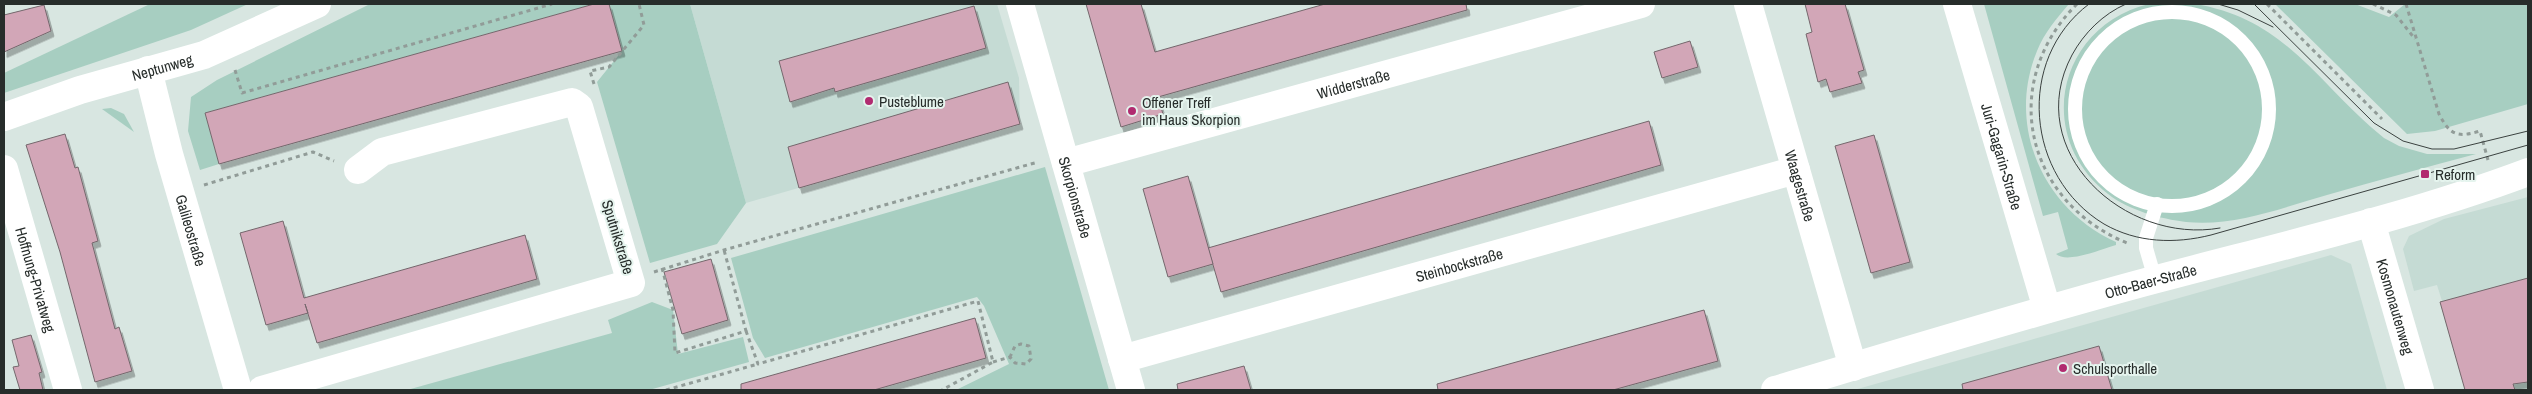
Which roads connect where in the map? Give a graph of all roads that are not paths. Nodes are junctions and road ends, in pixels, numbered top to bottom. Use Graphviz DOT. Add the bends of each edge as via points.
graph roads {
  1 [pos="317,4"];
  2 [pos="1020,4"];
  3 [pos="1641,4"];
  4 [pos="1748,4"];
  5 [pos="1957,4"];
  6 [pos="285,11"];
  7 [pos="148,70"];
  8 [pos="4,117"];
  9 [pos="1066,163"];
  10 [pos="4,169"];
  11 [pos="358,170"];
  12 [pos="1796,170"];
  13 [pos="2528,172"];
  14 [pos="2157,204"];
  15 [pos="2371,222"];
  16 [pos="2155,280"];
  17 [pos="2047,309"];
  18 [pos="1122,359"];
  19 [pos="1853,367"];
  20 [pos="68,390"];
  21 [pos="238,390"];
  22 [pos="262,390"];
  23 [pos="1131,390"];
  24 [pos="1774,390"];
  25 [pos="2420,390"];
  1 -- 6 [label="street, Neptunweg"];
  2 -- 9 [label="street, Skorpionstraße"];
  3 -- 9 [label="street, Widderstraße"];
  4 -- 12 [label="street, Waagestraße"];
  5 -- 17 [label="street, Juri-Gagarin-Straße"];
  6 -- 7 [label="street, Neptunweg" via="204,55"];
  7 -- 8 [label="street, Neptunweg"];
  7 -- 21 [label="street, Galileostraße" via="158,115"];
  9 -- 18 [label="street, Skorpionstraße"];
  10 -- 20 [label="street, Hoffnung-Privatweg"];
  11 -- 22 [label="street, Sputnikstraße" via="382,152 572,102 579,107 631,283"];
  12 -- 18 [label="street, Steinbockstraße"];
  12 -- 19 [label="street, Waagestraße"];
  13 -- 15 [label="street, Otto-Baer-Straße"];
  14 -- 14 [label="lane" via="2180,206 2200,203 2235,184 2259,153 2270,107 2264,75 2250,49 2221,24 2187,13 2149,15 2117,30 2088,58 2076,93 2077,129 2092,163 2118,189"];
  14 -- 16 [label="lane" via="2146,238"];
  15 -- 16 [label="street, Otto-Baer-Straße"];
  15 -- 25 [label="street, Kosmonautenweg"];
  16 -- 17 [label="street, Otto-Baer-Straße"];
  17 -- 19 [label="street, Otto-Baer-Straße"];
  18 -- 23 [label="street, Skorpionstraße"];
  19 -- 24 [label="street, Otto-Baer-Straße"];
}
